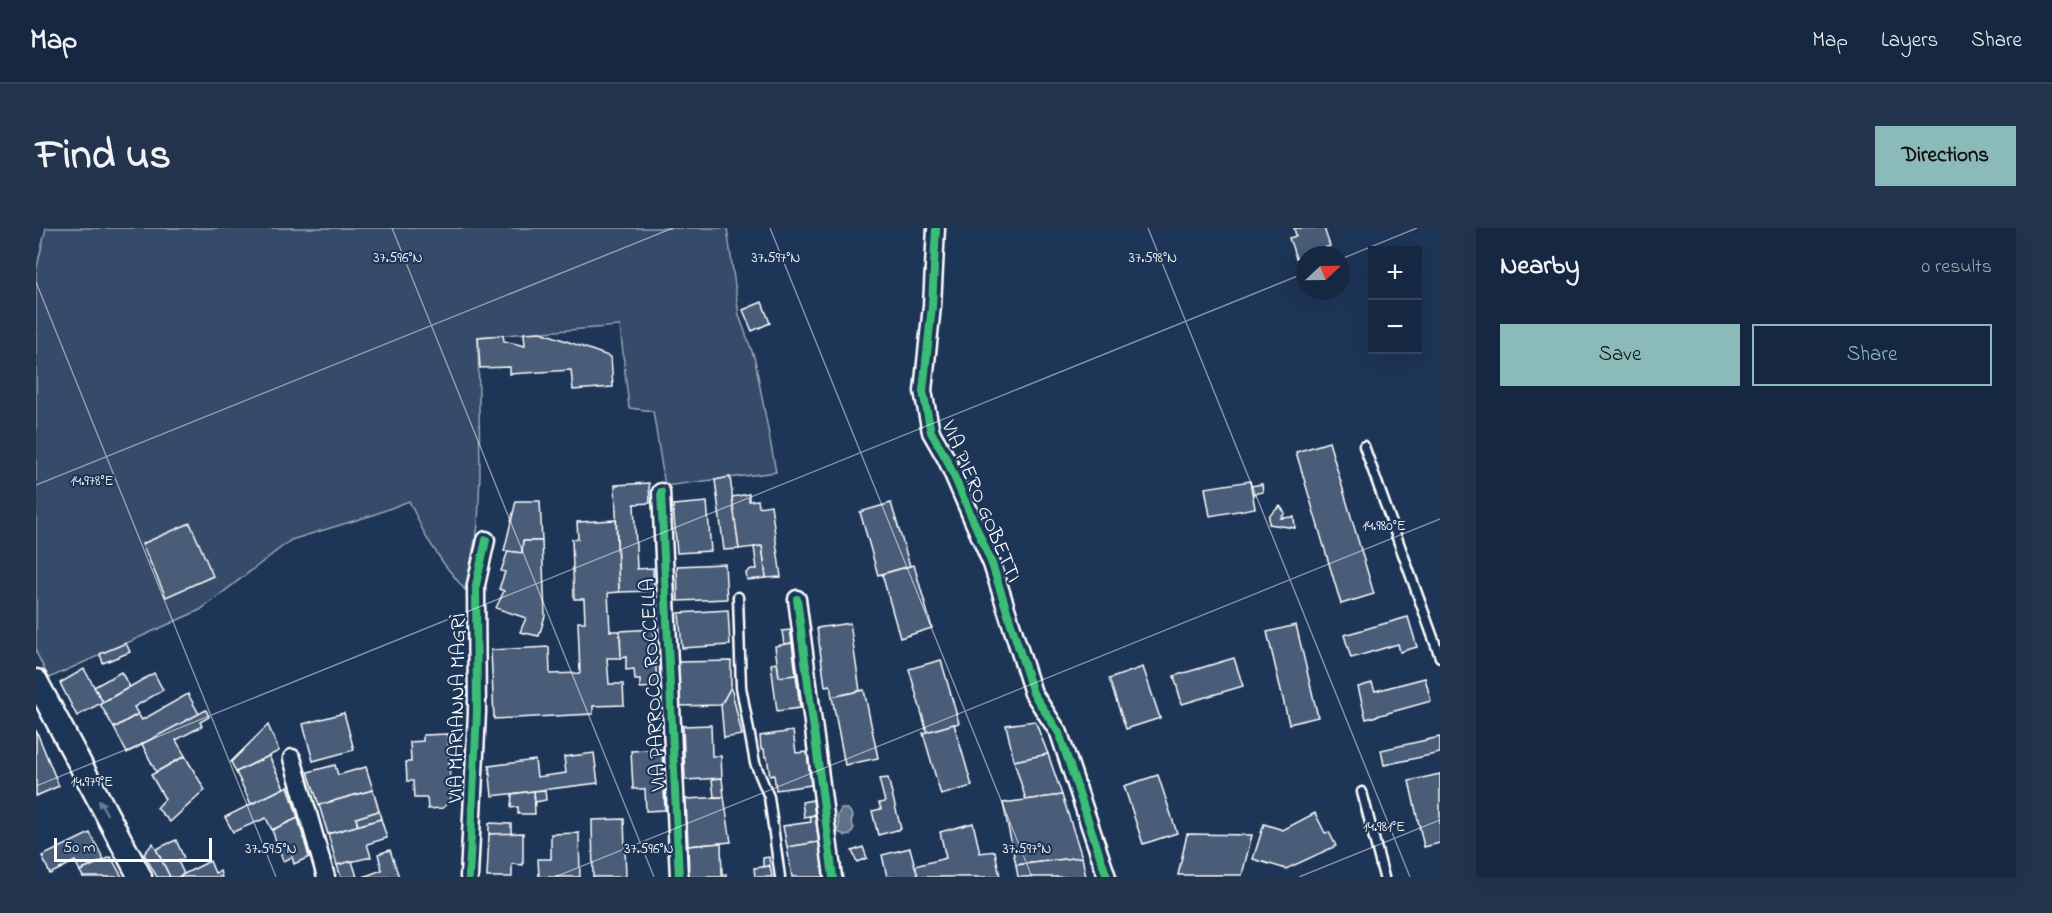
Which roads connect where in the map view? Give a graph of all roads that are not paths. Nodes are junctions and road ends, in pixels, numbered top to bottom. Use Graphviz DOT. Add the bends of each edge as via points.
graph roads {
  1 [pos="936,228"];
  2 [pos="1364,446"];
  3 [pos="661,492"];
  4 [pos="486,540"];
  5 [pos="738,597"];
  6 [pos="797,599"];
  7 [pos="1440,657"];
  8 [pos="36,681"];
  9 [pos="292,758"];
  10 [pos="1362,792"];
  11 [pos="140,877"];
  12 [pos="326,877"];
  13 [pos="469,877"];
  14 [pos="679,877"];
  15 [pos="780,877"];
  16 [pos="833,877"];
  17 [pos="1107,877"];
  18 [pos="1384,877"];
  1 -- 17 [label="street, VIA PIERO GOBETTI" via="923,391 931,432 992,564 1033,693 1059,733"];
  2 -- 7 [label="lane"];
  3 -- 14 [label="street, VIA PARROCO ROCCELLA"];
  4 -- 13 [label="street, VIA MARIANNA MAGRÌ" via="476,585 477,712"];
  5 -- 15 [label="lane" via="741,687 755,764 769,797"];
  6 -- 16 [label="street"];
  11 -- 8 [label="street, one-way"];
  9 -- 12 [label="street"];
  10 -- 18 [label="lane"];
}
